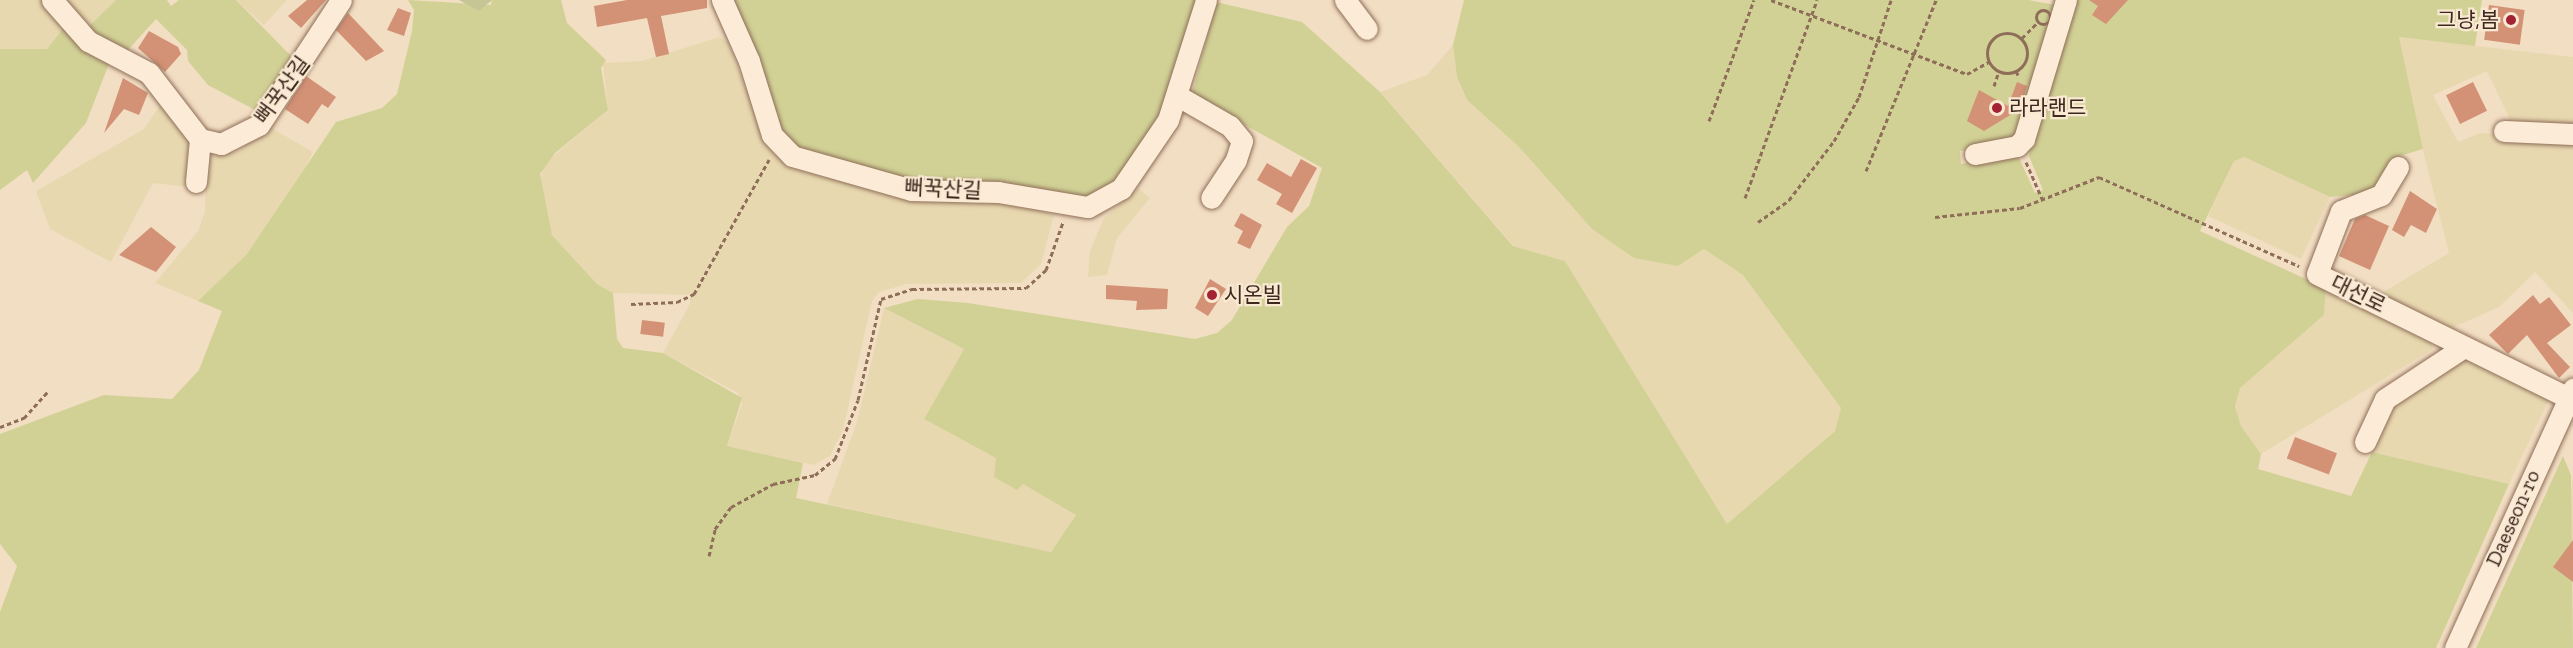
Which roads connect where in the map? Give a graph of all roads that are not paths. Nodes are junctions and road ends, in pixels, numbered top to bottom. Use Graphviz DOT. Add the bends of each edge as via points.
graph roads {
  1 [pos="52,0"];
  2 [pos="341,0"];
  3 [pos="722,0"];
  4 [pos="1206,0"];
  5 [pos="1345,0"];
  6 [pos="2066,0"];
  7 [pos="1366,29"];
  8 [pos="1178,96"];
  9 [pos="2504,130"];
  10 [pos="2573,134"];
  11 [pos="200,139"];
  12 [pos="1975,154"];
  13 [pos="2398,167"];
  14 [pos="196,182"];
  15 [pos="1211,198"];
  16 [pos="2464,347"];
  17 [pos="2571,394"];
  18 [pos="2365,442"];
  19 [pos="2455,648"];
  1 -- 11 [label="street" via="88,41 149,72"];
  2 -- 11 [label="street, 뻐꾹산길" via="259,125 233,142"];
  3 -- 8 [label="street, 뻐꾹산길" via="780,147 911,190 998,192 1067,206 1104,202 1121,189 1168,120"];
  4 -- 8 [label="street, 뻐꾹산길"];
  5 -- 7 [label="street"];
  6 -- 12 [label="street" via="2029,130 2020,143"];
  8 -- 15 [label="street" via="1230,126 1242,141 1236,160"];
  9 -- 10 [label="street"];
  11 -- 14 [label="street"];
  13 -- 16 [label="street, 대선로" via="2381,195 2341,212 2317,274"];
  16 -- 17 [label="street, 대선로"];
  16 -- 18 [label="street" via="2385,399"];
  17 -- 19 [label="street, Daeseon-ro"];
}
